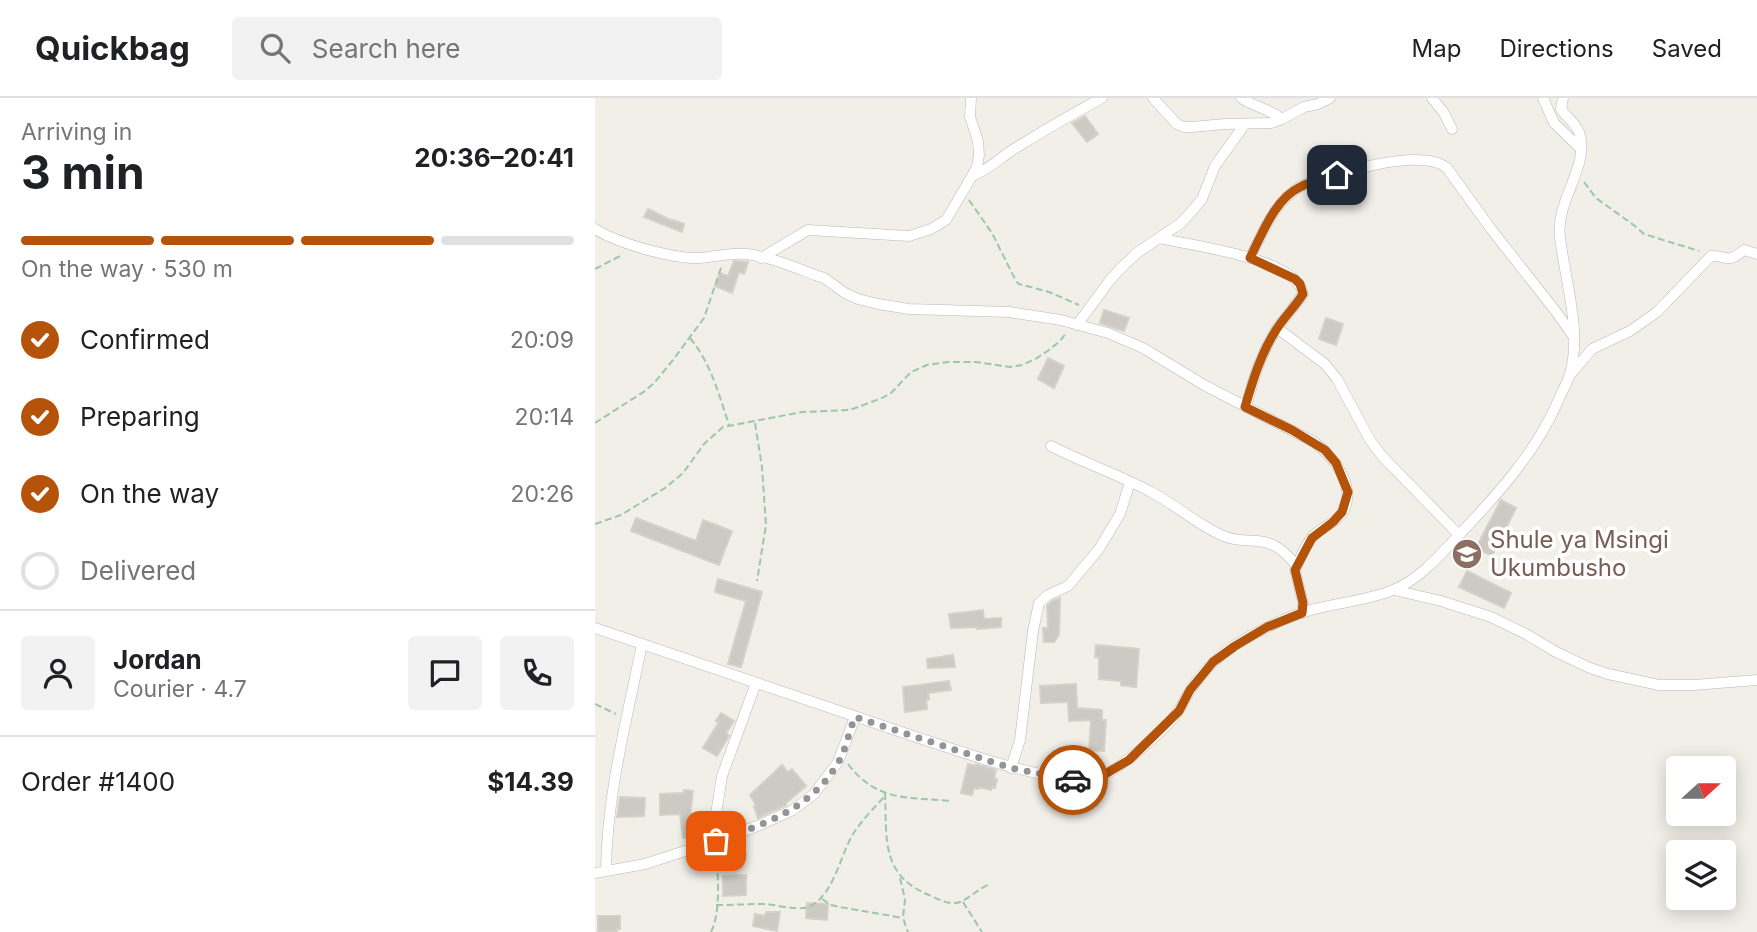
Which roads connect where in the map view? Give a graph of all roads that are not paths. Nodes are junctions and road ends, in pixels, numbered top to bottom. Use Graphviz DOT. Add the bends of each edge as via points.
graph roads {
  1 [pos="971,98"];
  2 [pos="1102,98"];
  3 [pos="1153,98"];
  4 [pos="1241,98"];
  5 [pos="1330,98"];
  6 [pos="1432,98"];
  7 [pos="1543,98"];
  8 [pos="1563,98"];
  9 [pos="1282,119"];
  10 [pos="1245,124"];
  11 [pos="1452,128"];
  12 [pos="1581,149"];
  13 [pos="972,176"];
  14 [pos="595,229"];
  15 [pos="1159,238"];
  16 [pos="1757,254"];
  17 [pos="761,258"];
  18 [pos="1250,258"];
  19 [pos="1075,324"];
  20 [pos="1277,328"];
  21 [pos="1574,337"];
  22 [pos="1570,376"];
  23 [pos="1245,407"];
  24 [pos="1051,446"];
  25 [pos="1130,482"];
  26 [pos="1459,535"];
  27 [pos="1297,566"];
  28 [pos="1394,590"];
  29 [pos="1302,613"];
  30 [pos="595,628"];
  31 [pos="642,644"];
  32 [pos="1757,680"];
  33 [pos="756,683"];
  34 [pos="855,717"];
  35 [pos="1011,768"];
  36 [pos="716,841"];
  37 [pos="600,871"];
  1 -- 13 [label="street" via="970,117 979,155"];
  2 -- 13 [label="street"];
  3 -- 10 [label="street" via="1184,127"];
  4 -- 9 [label="street"];
  5 -- 9 [label="street"];
  6 -- 11 [label="street"];
  7 -- 12 [label="street" via="1555,123"];
  8 -- 12 [label="street" via="1560,109 1576,126"];
  9 -- 10 [label="street"];
  10 -- 15 [label="street" via="1215,166 1202,199"];
  12 -- 21 [label="street" via="1559,228"];
  13 -- 17 [label="street" via="946,220 912,236 808,230"];
  14 -- 17 [label="street" via="634,246 686,258 725,254"];
  15 -- 18 [label="street"];
  15 -- 19 [label="street" via="1122,267"];
  16 -- 22 [label="street" via="1744,250 1729,258 1711,256 1657,312 1592,349"];
  17 -- 19 [label="street" via="824,278 845,293 878,304 1009,312"];
  18 -- 20 [label="street" via="1295,279 1301,288 1303,294"];
  18 -- 21 [label="street" via="1281,202 1301,186 1399,160 1433,161 1447,168"];
  19 -- 23 [label="street" via="1143,348"];
  20 -- 23 [label="street" via="1263,353"];
  20 -- 26 [label="street" via="1325,364 1382,456"];
  21 -- 22 [label="street"];
  22 -- 26 [label="street" via="1525,459"];
  23 -- 27 [label="street" via="1325,450 1345,482 1348,492 1342,512 1312,538"];
  24 -- 25 [label="street"];
  25 -- 27 [label="street" via="1220,535 1235,541 1268,542"];
  25 -- 35 [label="street" via="1120,514 1098,549 1068,586 1039,603 1020,740"];
  26 -- 28 [label="street" via="1425,571"];
  27 -- 29 [label="street"];
  28 -- 29 [label="street"];
  28 -- 32 [label="street" via="1490,617 1608,674 1659,685"];
  29 -- 35 [label="street" via="1267,627 1213,662 1169,722 1129,760 1097,779 1066,780"];
  30 -- 31 [label="street"];
  31 -- 33 [label="street"];
  31 -- 37 [label="street"];
  33 -- 34 [label="street"];
  33 -- 36 [label="street" via="722,776"];
  34 -- 35 [label="street"];
  34 -- 36 [label="street" via="838,762 814,794 793,810"];
  36 -- 37 [label="street" via="645,864"];
}
